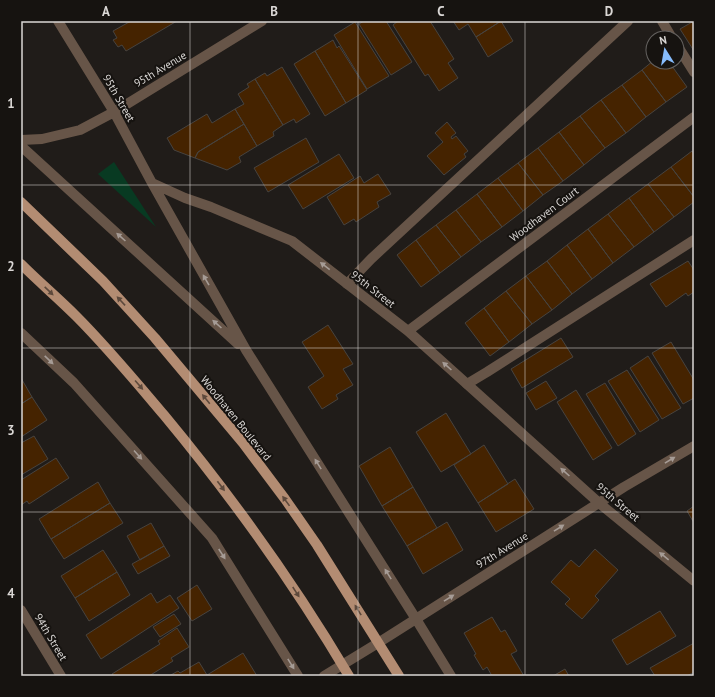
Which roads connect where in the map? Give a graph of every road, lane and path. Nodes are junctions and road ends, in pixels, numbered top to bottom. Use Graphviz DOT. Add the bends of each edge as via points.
graph roads {
  1 [pos="58,21"];
  2 [pos="262,21"];
  3 [pos="628,21"];
  4 [pos="662,21"];
  5 [pos="667,30"];
  6 [pos="685,58"];
  7 [pos="694,72"];
  8 [pos="114,112"];
  9 [pos="694,117"];
  10 [pos="21,140"];
  11 [pos="21,146"];
  12 [pos="152,183"];
  13 [pos="21,202"];
  14 [pos="694,240"];
  15 [pos="21,264"];
  16 [pos="347,284"];
  17 [pos="408,331"];
  18 [pos="21,333"];
  19 [pos="246,350"];
  20 [pos="466,384"];
  21 [pos="694,446"];
  22 [pos="599,503"];
  23 [pos="694,581"];
  24 [pos="21,610"];
  25 [pos="416,619"];
  26 [pos="378,643"];
  27 [pos="343,665"];
  28 [pos="61,676"];
  29 [pos="298,676"];
  30 [pos="324,676"];
  31 [pos="350,676"];
  32 [pos="399,676"];
  33 [pos="451,676"];
  1 -- 8 [label="street, 95th Street"];
  2 -- 8 [label="street, 95th Avenue"];
  3 -- 16 [label="street"];
  4 -- 5 [label="street"];
  6 -- 7 [label="street"];
  8 -- 10 [label="street, 95th Avenue" via="80,130 42,139"];
  8 -- 12 [label="street, 95th Street"];
  9 -- 17 [label="street, Woodhaven Court"];
  19 -- 11 [label="street, one-way"];
  16 -- 12 [label="street, 95th Street, one-way" via="292,241"];
  19 -- 12 [label="street, one-way"];
  26 -- 13 [label="main road, Woodhaven Boulevard, one-way" via="317,545 243,443 150,332"];
  14 -- 20 [label="street"];
  15 -- 27 [label="main road, one-way" via="76,317 139,385 192,449 268,551"];
  16 -- 17 [label="street, 95th Street"];
  20 -- 17 [label="street, 95th Street, one-way"];
  18 -- 29 [label="street, one-way" via="74,383 212,538"];
  25 -- 19 [label="street, one-way"];
  22 -- 20 [label="street, 95th Street, one-way"];
  22 -- 21 [label="street, 97th Avenue, one-way"];
  23 -- 22 [label="street, 95th Street, one-way"];
  25 -- 22 [label="street, 97th Avenue, one-way"];
  24 -- 28 [label="street, 94th Street"];
  25 -- 26 [label="street, 97th Avenue"];
  25 -- 33 [label="street"];
  26 -- 27 [label="street, 97th Avenue"];
  26 -- 32 [label="main road, Woodhaven Boulevard"];
  27 -- 30 [label="street, 97th Avenue"];
  27 -- 31 [label="main road"];
}
